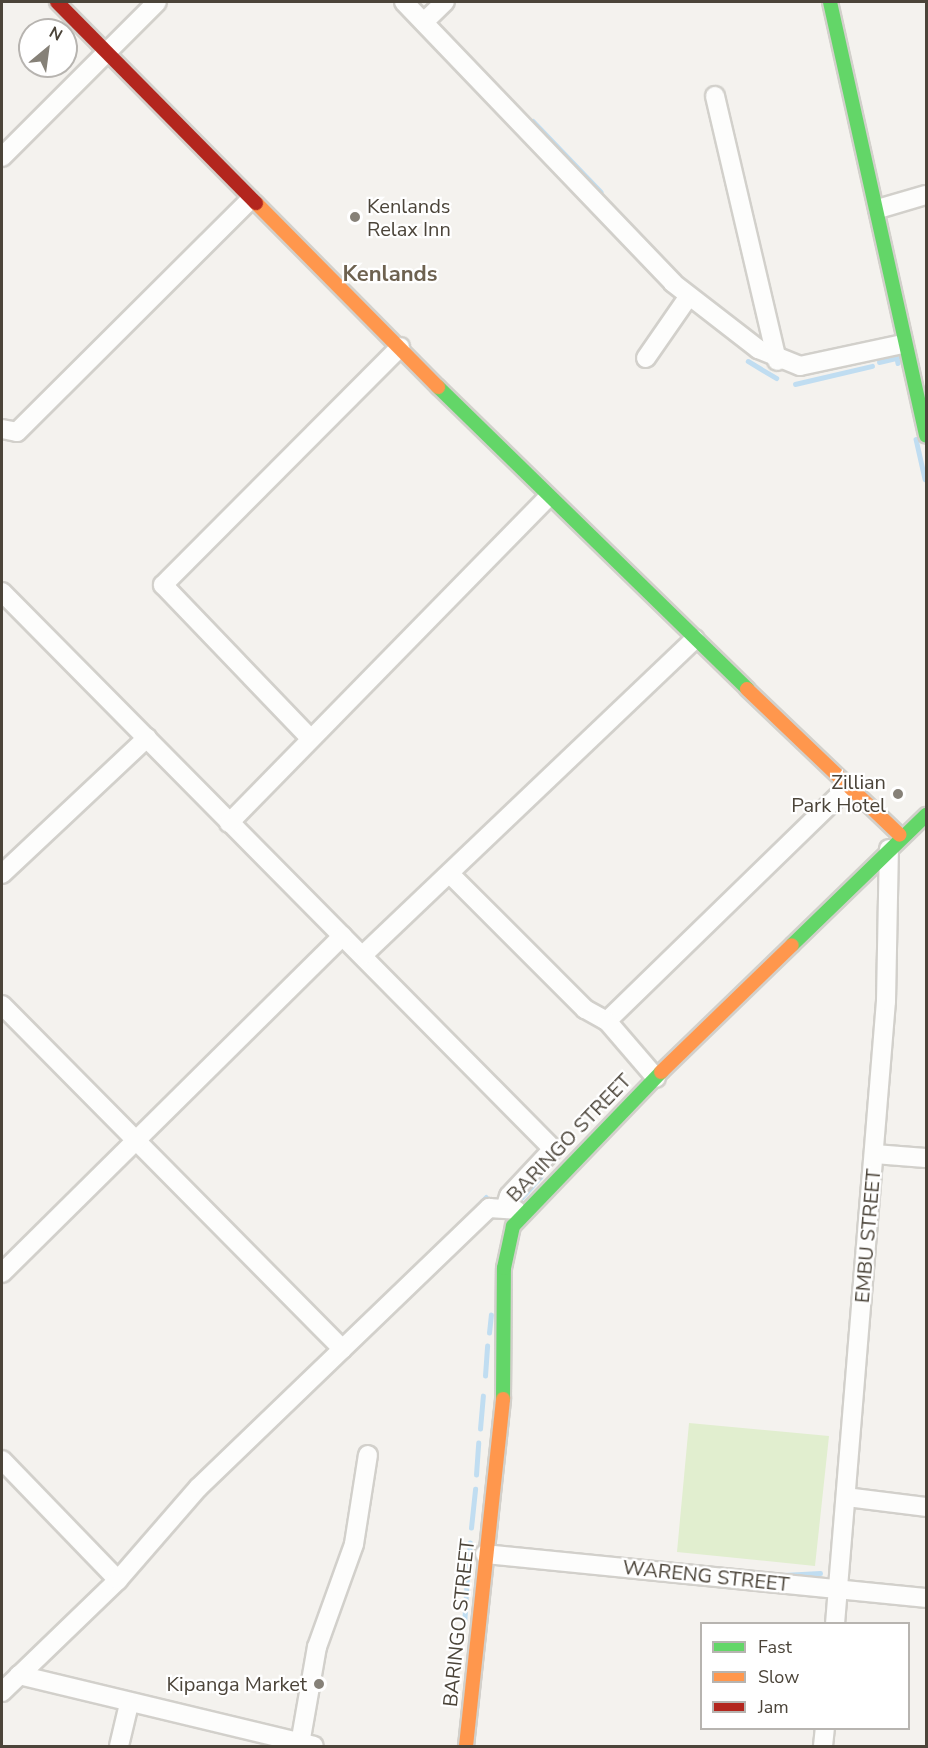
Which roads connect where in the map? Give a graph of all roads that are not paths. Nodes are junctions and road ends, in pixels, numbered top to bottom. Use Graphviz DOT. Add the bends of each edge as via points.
graph roads {
  1 [pos="57,2"];
  2 [pos="157,2"];
  3 [pos="404,2"];
  4 [pos="445,2"];
  5 [pos="830,2"];
  6 [pos="424,22"];
  7 [pos="108,54"];
  8 [pos="715,96"];
  9 [pos="2,157"];
  10 [pos="927,195"];
  11 [pos="250,200"];
  12 [pos="878,208"];
  13 [pos="689,296"];
  14 [pos="903,344"];
  15 [pos="400,347"];
  16 [pos="646,358"];
  17 [pos="777,361"];
  18 [pos="2,429"];
  19 [pos="927,436"];
  20 [pos="547,498"];
  21 [pos="2,592"];
  22 [pos="695,639"];
  23 [pos="309,737"];
  24 [pos="147,738"];
  25 [pos="848,787"];
  26 [pos="927,814"];
  27 [pos="229,823"];
  28 [pos="895,842"];
  29 [pos="2,874"];
  30 [pos="452,875"];
  31 [pos="342,936"];
  32 [pos="363,955"];
  33 [pos="2,1005"];
  34 [pos="607,1021"];
  35 [pos="656,1078"];
  36 [pos="131,1141"];
  37 [pos="874,1154"];
  38 [pos="927,1158"];
  39 [pos="514,1209"];
  40 [pos="2,1274"];
  41 [pos="342,1349"];
  42 [pos="368,1455"];
  43 [pos="2,1460"];
  44 [pos="846,1497"];
  45 [pos="927,1507"];
  46 [pos="485,1554"];
  47 [pos="118,1580"];
  48 [pos="839,1589"];
  49 [pos="927,1598"];
  50 [pos="835,1622"];
  51 [pos="20,1675"];
  52 [pos="2,1692"];
  53 [pos="129,1704"];
  54 [pos="825,1730"];
  55 [pos="307,1745"];
  56 [pos="119,1746"];
  57 [pos="466,1746"];
  58 [pos="823,1746"];
  1 -- 7 [label="street"];
  2 -- 7 [label="street"];
  3 -- 6 [label="street"];
  4 -- 6 [label="street"];
  5 -- 12 [label="street"];
  6 -- 13 [label="street"];
  7 -- 9 [label="street"];
  7 -- 11 [label="street"];
  8 -- 17 [label="street"];
  10 -- 12 [label="street"];
  11 -- 15 [label="street"];
  11 -- 18 [label="street" via="17,432"];
  12 -- 14 [label="street"];
  13 -- 16 [label="street"];
  13 -- 17 [label="street"];
  14 -- 17 [label="street" via="819,363"];
  14 -- 19 [label="street"];
  15 -- 20 [label="street"];
  15 -- 23 [label="street" via="163,585"];
  20 -- 22 [label="street"];
  20 -- 23 [label="street"];
  21 -- 24 [label="street"];
  22 -- 25 [label="street"];
  22 -- 30 [label="street"];
  23 -- 27 [label="street"];
  24 -- 27 [label="street"];
  24 -- 29 [label="street"];
  25 -- 28 [label="street"];
  25 -- 34 [label="street"];
  26 -- 28 [label="street, BARINGO STREET"];
  27 -- 31 [label="street"];
  28 -- 35 [label="street, BARINGO STREET"];
  28 -- 37 [label="street, EMBU STREET"];
  30 -- 32 [label="street"];
  30 -- 34 [label="street" via="585,1009"];
  31 -- 32 [label="street"];
  31 -- 36 [label="street"];
  32 -- 39 [label="street" via="553,1149 509,1196"];
  33 -- 36 [label="street"];
  34 -- 35 [label="street"];
  35 -- 39 [label="street, BARINGO STREET"];
  36 -- 40 [label="street"];
  36 -- 41 [label="street"];
  37 -- 38 [label="street"];
  37 -- 44 [label="street, EMBU STREET"];
  39 -- 41 [label="street" via="489,1208"];
  39 -- 46 [label="street, BARINGO STREET" via="504,1268 504,1394"];
  41 -- 47 [label="street" via="198,1488"];
  42 -- 55 [label="street" via="354,1544 317,1647"];
  43 -- 47 [label="street"];
  44 -- 45 [label="street"];
  44 -- 48 [label="street, EMBU STREET"];
  46 -- 48 [label="street, WARENG STREET"];
  46 -- 57 [label="street, BARINGO STREET"];
  47 -- 51 [label="street"];
  48 -- 49 [label="street, WARENG STREET"];
  48 -- 50 [label="street, EMBU STREET"];
  51 -- 52 [label="street"];
  51 -- 53 [label="street"];
  53 -- 55 [label="street"];
  53 -- 56 [label="street"];
  54 -- 58 [label="street"];
}
